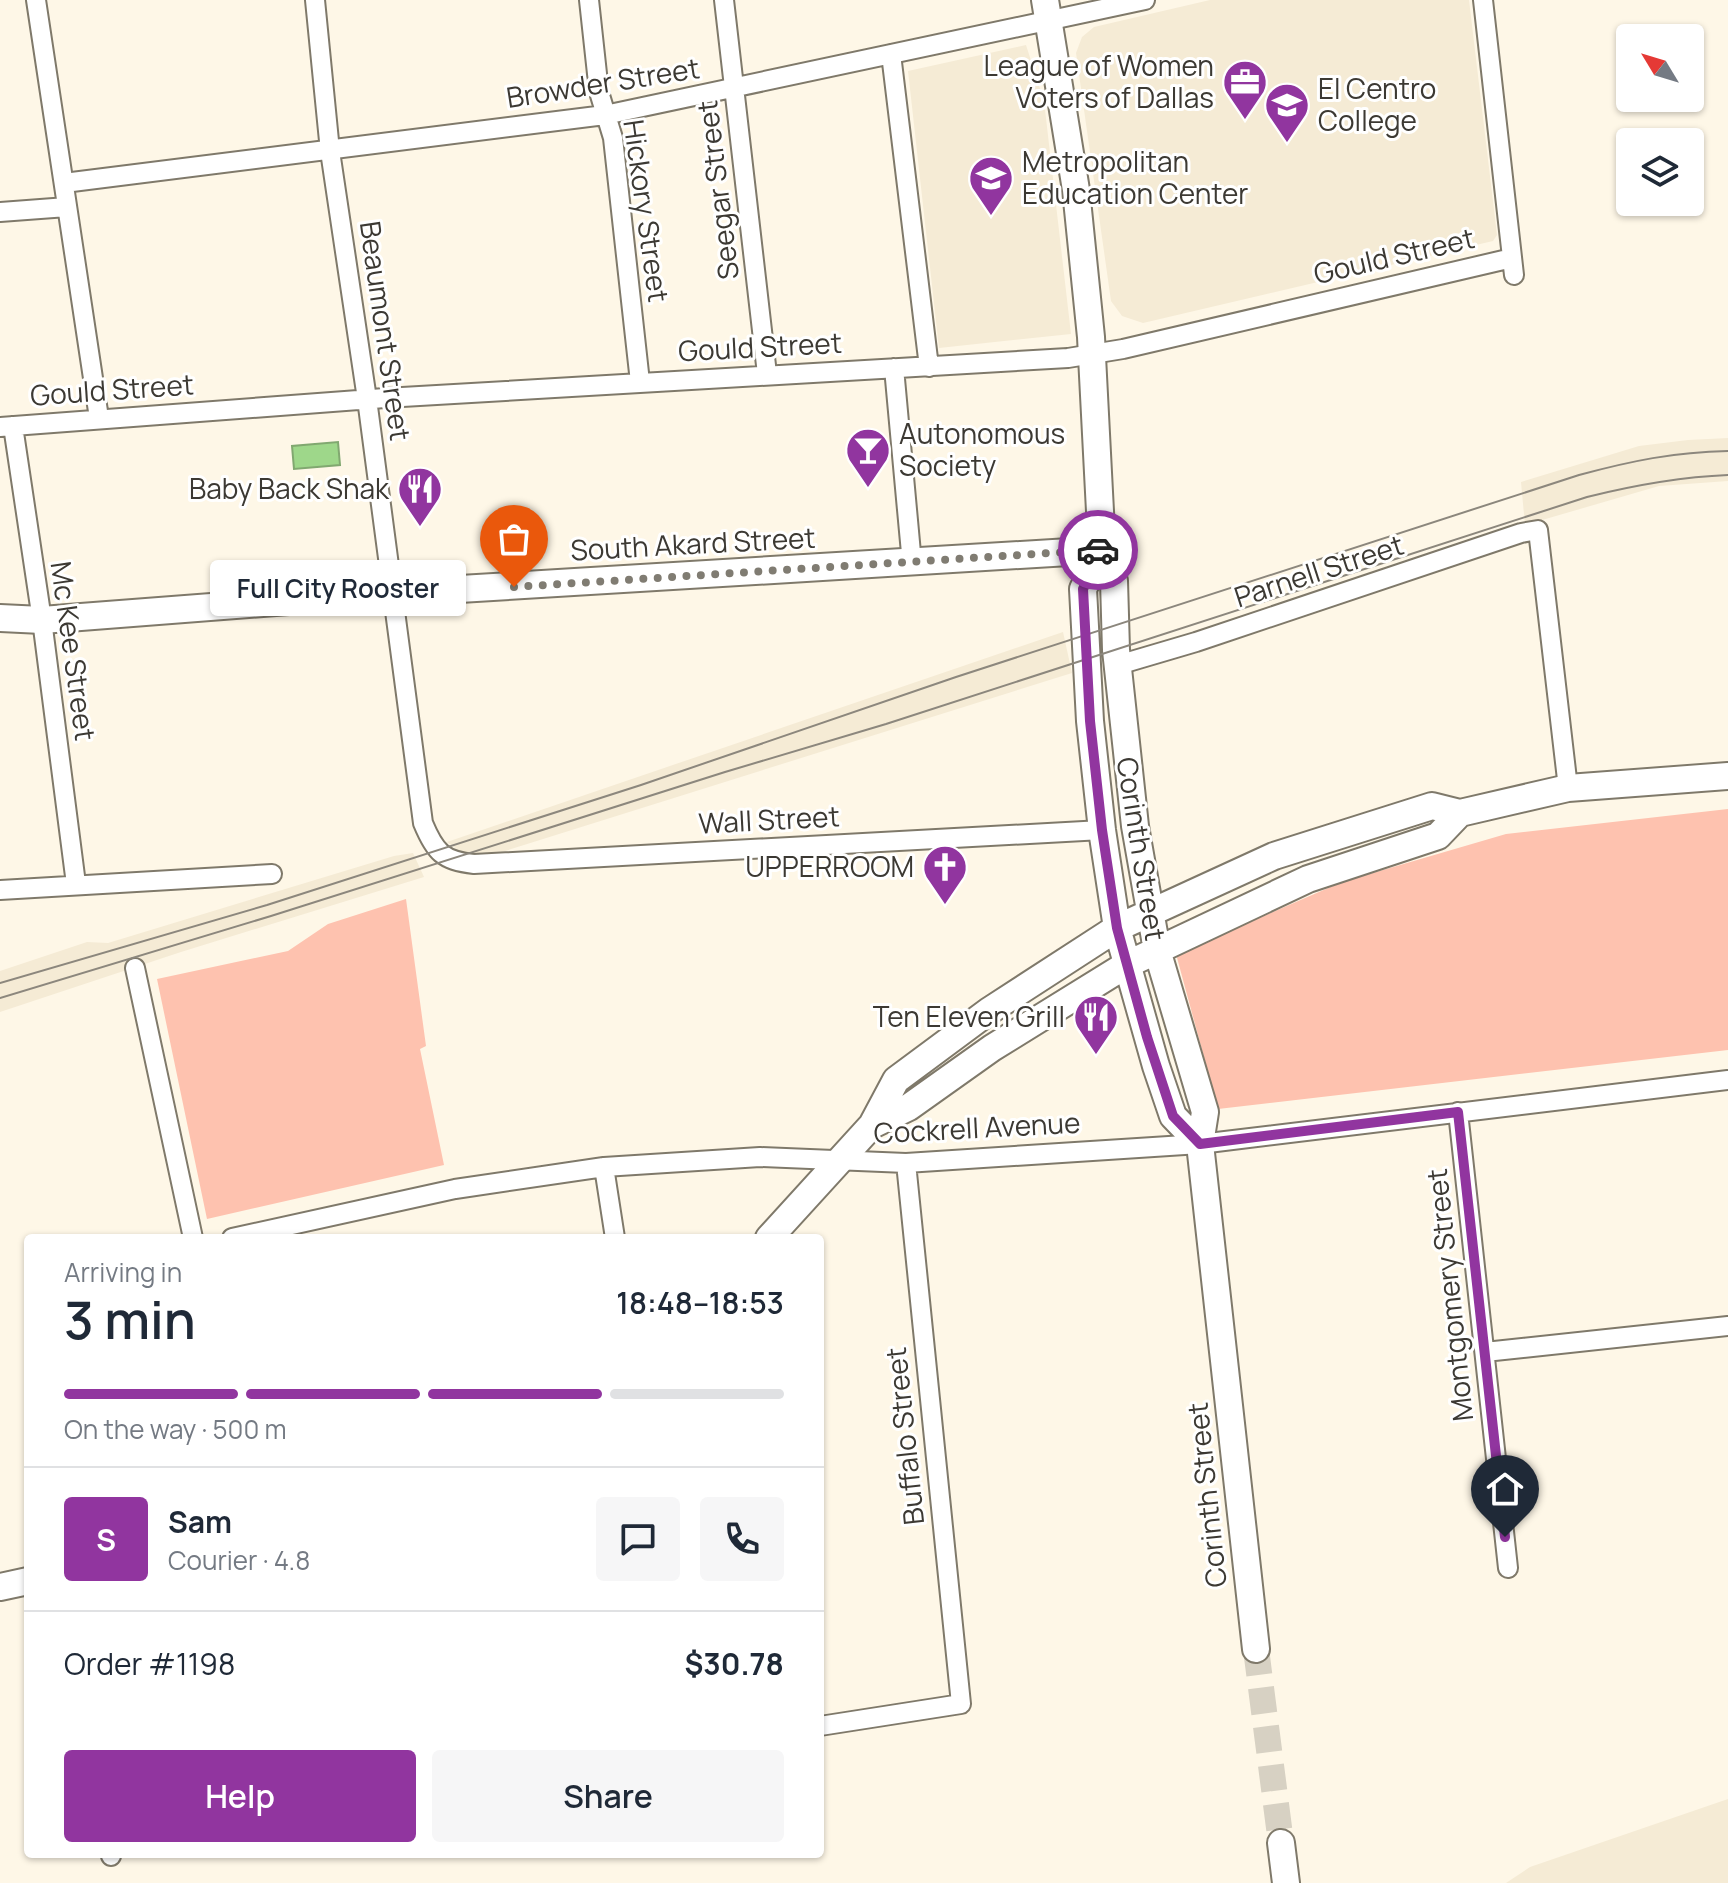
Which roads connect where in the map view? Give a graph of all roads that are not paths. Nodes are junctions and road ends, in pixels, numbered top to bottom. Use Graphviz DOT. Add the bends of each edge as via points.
graph roads {
  1 [pos="36,0"];
  2 [pos="315,0"];
  3 [pos="589,0"];
  4 [pos="724,0"];
  5 [pos="1145,0"];
  6 [pos="1483,0"];
  7 [pos="1047,11"];
  8 [pos="891,54"];
  9 [pos="734,89"];
  10 [pos="605,115"];
  11 [pos="330,151"];
  12 [pos="64,183"];
  13 [pos="67,207"];
  14 [pos="0,212"];
  15 [pos="1092,355"];
  16 [pos="929,367"];
  17 [pos="894,368"];
  18 [pos="767,374"];
  19 [pos="640,382"];
  20 [pos="367,399"];
  21 [pos="99,418"];
  22 [pos="6,426"];
  23 [pos="1102,550"];
  24 [pos="912,564"];
  25 [pos="393,593"];
  26 [pos="0,618"];
  27 [pos="42,620"];
  28 [pos="1118,665"];
  29 [pos="1728,776"];
  30 [pos="1568,788"];
  31 [pos="1460,813"];
  32 [pos="1102,830"];
  33 [pos="442,855"];
  34 [pos="272,874"];
  35 [pos="76,884"];
  36 [pos="0,890"];
  37 [pos="1150,913"];
  38 [pos="1117,928"];
  39 [pos="1157,950"];
  40 [pos="1126,965"];
  41 [pos="135,968"];
  42 [pos="1728,1080"];
  43 [pos="1458,1112"];
  44 [pos="872,1125"];
  45 [pos="1200,1144"];
  46 [pos="838,1161"];
  47 [pos="906,1163"];
  48 [pos="604,1167"];
  49 [pos="192,1234"];
  50 [pos="250,1234"];
  51 [pos="614,1234"];
  52 [pos="773,1234"];
  53 [pos="1728,1326"];
  54 [pos="1485,1352"];
  55 [pos="1508,1568"];
  56 [pos="24,1582"];
  57 [pos="0,1587"];
  58 [pos="1256,1649"];
  59 [pos="824,1725"];
  60 [pos="1281,1843"];
  61 [pos="1286,1883"];
  1 -- 12 [label="street"];
  2 -- 11 [label="street, Beaumont Street"];
  3 -- 10 [label="street, Hickory Street"];
  4 -- 9 [label="street, Seegar Street"];
  5 -- 7 [label="street, Browder Street"];
  6 -- 15 [label="street, Gould Street" via="1513,266"];
  7 -- 8 [label="street, Browder Street"];
  7 -- 15 [label="main road, Corinth Street" via="1076,190"];
  8 -- 9 [label="street, Browder Street"];
  8 -- 16 [label="street"];
  9 -- 10 [label="street, Browder Street"];
  9 -- 18 [label="street, Seegar Street"];
  10 -- 11 [label="street, Browder Street"];
  10 -- 19 [label="street, Hickory Street" via="613,138"];
  11 -- 12 [label="street, Browder Street"];
  11 -- 20 [label="street, Beaumont Street"];
  12 -- 13 [label="street"];
  13 -- 14 [label="street"];
  13 -- 21 [label="street"];
  15 -- 16 [label="street, Gould Street"];
  15 -- 23 [label="main road, Corinth Street"];
  16 -- 17 [label="street, Gould Street"];
  17 -- 18 [label="street, Gould Street"];
  17 -- 24 [label="street"];
  18 -- 19 [label="street, Gould Street"];
  19 -- 20 [label="street, Gould Street"];
  20 -- 21 [label="street, Gould Street"];
  20 -- 25 [label="street, Beaumont Street"];
  21 -- 22 [label="street, Gould Street"];
  22 -- 27 [label="street, Mc Kee Street"];
  23 -- 24 [label="main road, South Akard Street"];
  23 -- 28 [label="main road, Corinth Street" via="1114,581"];
  23 -- 32 [label="main road, Corinth Street" via="1083,589"];
  24 -- 25 [label="main road, South Akard Street"];
  25 -- 27 [label="main road, South Akard Street"];
  25 -- 33 [label="street, Beaumont Street" via="423,823"];
  26 -- 27 [label="main road, South Akard Street"];
  27 -- 35 [label="street, Mc Kee Street"];
  28 -- 30 [label="street, Parnell Street" via="1538,530"];
  28 -- 37 [label="main road, Corinth Street"];
  29 -- 30 [label="main road"];
  30 -- 31 [label="main road"];
  31 -- 37 [label="main road" via="1432,806 1332,836 1274,856"];
  31 -- 39 [label="main road" via="1438,836 1308,879"];
  32 -- 33 [label="street, Wall Street" via="474,864"];
  32 -- 38 [label="main road, Corinth Street"];
  34 -- 35 [label="street"];
  35 -- 36 [label="street"];
  37 -- 38 [label="main road"];
  37 -- 39 [label="main road, Corinth Street"];
  38 -- 40 [label="main road, Corinth Street"];
  38 -- 44 [label="main road" via="989,1011 896,1080"];
  39 -- 40 [label="main road"];
  39 -- 45 [label="main road, Corinth Street" via="1205,1112"];
  40 -- 44 [label="main road" via="909,1107"];
  40 -- 45 [label="main road, Corinth Street" via="1173,1116"];
  41 -- 49 [label="street"];
  42 -- 43 [label="street, Cockrell Avenue"];
  43 -- 45 [label="street, Cockrell Avenue"];
  43 -- 54 [label="street, Montgomery Street"];
  44 -- 46 [label="main road"];
  45 -- 47 [label="street, Cockrell Avenue"];
  45 -- 58 [label="main road, Corinth Street"];
  46 -- 47 [label="street, Cockrell Avenue"];
  46 -- 48 [label="street, Cockrell Avenue" via="760,1157"];
  46 -- 52 [label="main road"];
  47 -- 59 [label="street, Buffalo Street" via="961,1704"];
  48 -- 50 [label="street, Cockrell Avenue" via="455,1189"];
  48 -- 51 [label="street"];
  53 -- 54 [label="street"];
  54 -- 55 [label="street, Montgomery Street"];
  56 -- 57 [label="main road"];
  60 -- 61 [label="main road"];
}
